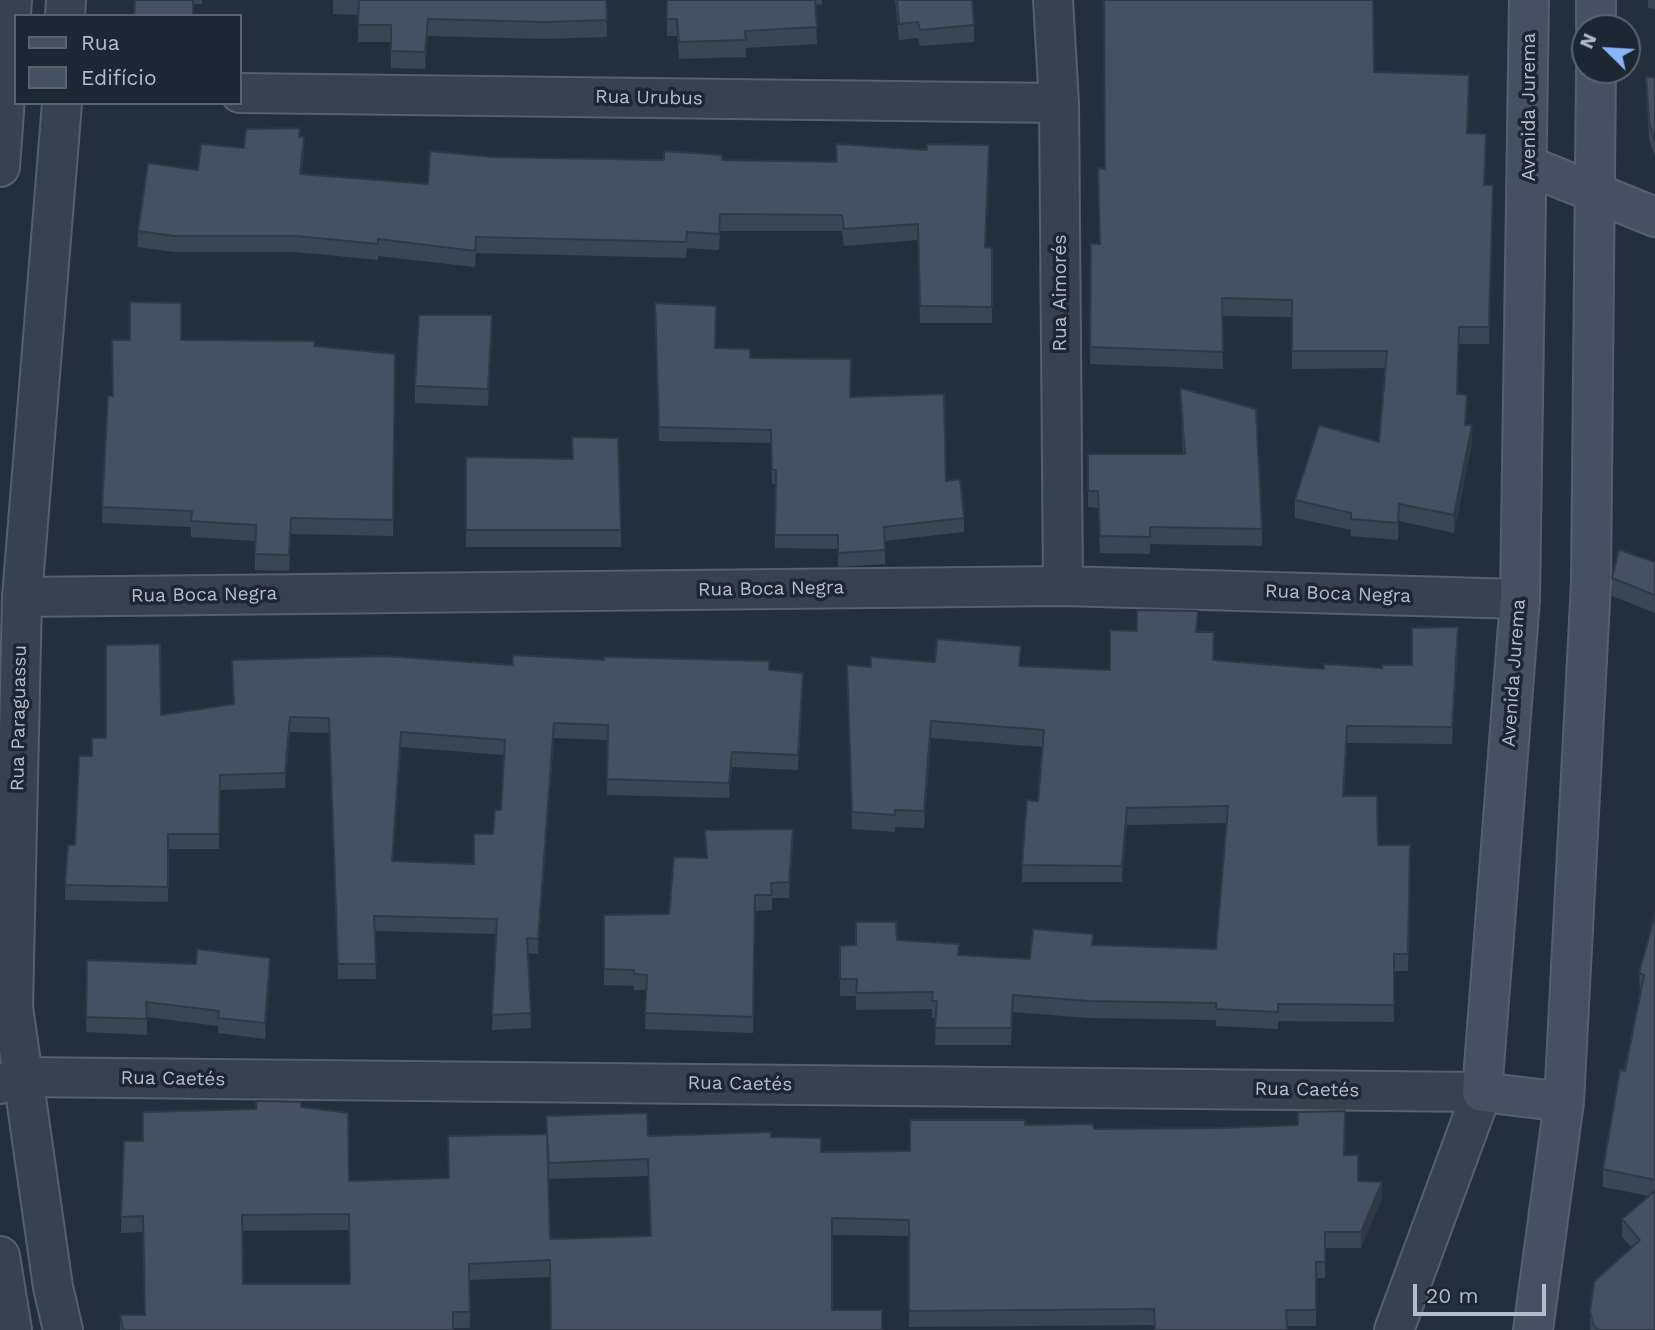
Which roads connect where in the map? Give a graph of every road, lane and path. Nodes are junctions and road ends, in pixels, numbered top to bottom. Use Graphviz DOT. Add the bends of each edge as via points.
graph roads {
  1 [pos="12,0"];
  2 [pos="1053,0"];
  3 [pos="1529,0"];
  4 [pos="1596,84"];
  5 [pos="242,93"];
  6 [pos="1059,103"];
  7 [pos="62,105"];
  8 [pos="1529,166"];
  9 [pos="0,167"];
  10 [pos="1597,193"];
  11 [pos="1655,217"];
  12 [pos="1063,586"];
  13 [pos="22,597"];
  14 [pos="1520,599"];
  15 [pos="11,1080"];
  16 [pos="1482,1092"];
  17 [pos="1564,1102"];
  18 [pos="0,1256"];
  19 [pos="12,1330"];
  20 [pos="63,1330"];
  21 [pos="1394,1330"];
  22 [pos="1533,1330"];
  1 -- 9 [label="street"];
  2 -- 6 [label="street, Rua Aimorés"];
  3 -- 8 [label="main road, Avenida Jurema"];
  4 -- 10 [label="main road"];
  5 -- 6 [label="street, Rua Urubus"];
  6 -- 12 [label="street, Rua Aimorés"];
  7 -- 13 [label="street, Rua Paraguassu"];
  8 -- 10 [label="main road"];
  8 -- 14 [label="main road, Avenida Jurema"];
  10 -- 11 [label="main road"];
  10 -- 17 [label="main road" via="1591,582"];
  12 -- 13 [label="street, Rua Boca Negra"];
  12 -- 14 [label="street, Rua Boca Negra"];
  13 -- 15 [label="street, Rua Paraguassu"];
  14 -- 16 [label="main road, Avenida Jurema"];
  15 -- 16 [label="street, Rua Caetés"];
  15 -- 20 [label="street, Rua Paraguassu"];
  16 -- 17 [label="main road"];
  16 -- 21 [label="street, Avenida Jurema"];
  17 -- 22 [label="main road"];
  18 -- 19 [label="street"];
}
